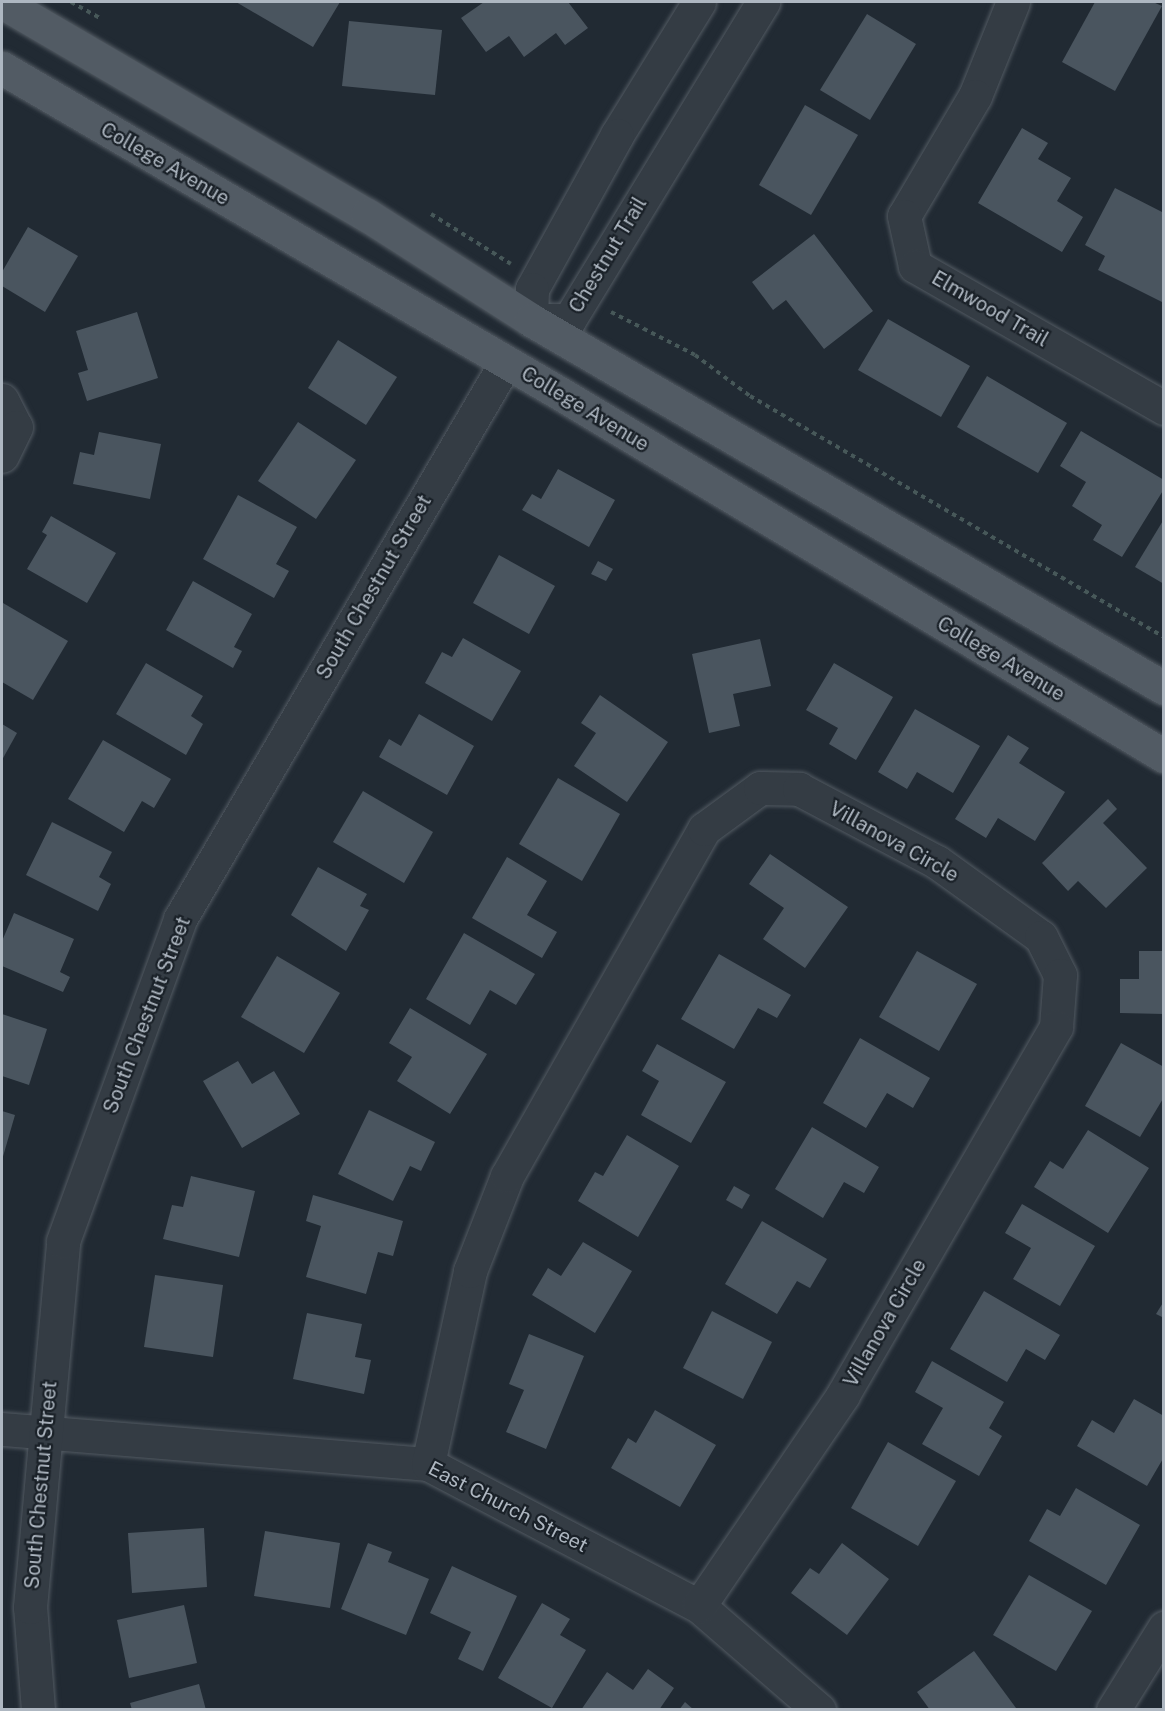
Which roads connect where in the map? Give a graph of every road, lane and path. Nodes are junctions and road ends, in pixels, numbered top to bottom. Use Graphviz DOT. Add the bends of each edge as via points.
graph roads {
  1 [pos="2,2"];
  2 [pos="71,2"];
  3 [pos="699,2"];
  4 [pos="762,2"];
  5 [pos="1012,2"];
  6 [pos="112,26"];
  7 [pos="2,68"];
  8 [pos="429,213"];
  9 [pos="538,279"];
  10 [pos="580,301"];
  11 [pos="531,320"];
  12 [pos="506,362"];
  13 [pos="1164,408"];
  14 [pos="9,413"];
  15 [pos="2,456"];
  16 [pos="1164,637"];
  17 [pos="1164,688"];
  18 [pos="1164,756"];
  19 [pos="2,1429"];
  20 [pos="46,1431"];
  21 [pos="428,1464"];
  22 [pos="699,1606"];
  23 [pos="1164,1628"];
  24 [pos="38,1710"];
  25 [pos="819,1710"];
  26 [pos="1113,1710"];
  1 -- 11 [label="main road" via="367,215"];
  2 -- 6 [label="path"];
  3 -- 9 [label="street" via="617,135"];
  4 -- 10 [label="street, Chestnut Trail"];
  5 -- 13 [label="street, Elmwood Trail" via="975,96 904,216 915,266"];
  7 -- 12 [label="main road, College Avenue"];
  8 -- 9 [label="path"];
  9 -- 11 [label="street" via="532,289"];
  10 -- 11 [label="street, Chestnut Trail" via="568,320"];
  10 -- 16 [label="path" via="695,355 750,396"];
  11 -- 12 [label="main road"];
  11 -- 17 [label="main road"];
  12 -- 18 [label="main road, College Avenue"];
  12 -- 20 [label="street, South Chestnut Street" via="180,919 63,1241"];
  14 -- 15 [label="street"];
  19 -- 20 [label="street, East Church Street"];
  20 -- 21 [label="street, East Church Street"];
  20 -- 24 [label="street, South Chestnut Street" via="30,1607"];
  21 -- 22 [label="street, East Church Street"];
  21 -- 22 [label="street, Villanova Circle" via="470,1271 507,1176 704,829 760,788 799,789 937,862 1041,937 1060,975 1056,1027 843,1395"];
  22 -- 25 [label="street, East Church Street"];
  23 -- 26 [label="street"];
}
